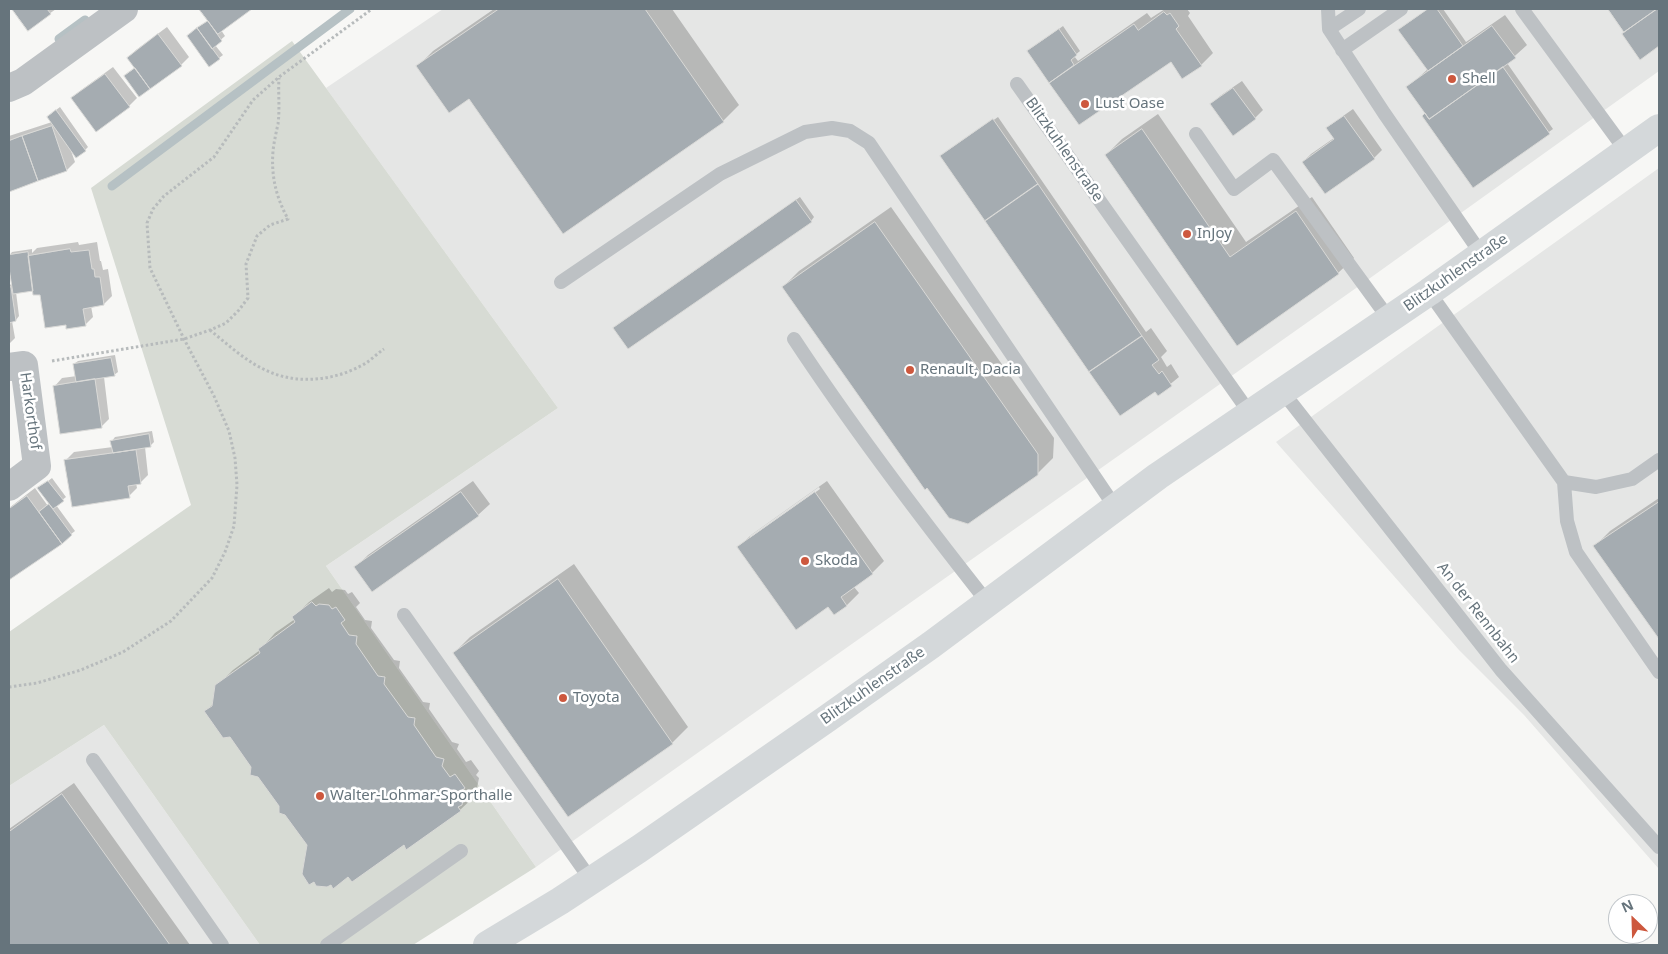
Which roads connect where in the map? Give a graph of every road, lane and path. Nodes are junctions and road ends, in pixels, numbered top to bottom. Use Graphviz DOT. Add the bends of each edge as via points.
graph roads {
  1 [pos="124,9"];
  2 [pos="372,9"];
  3 [pos="1328,9"];
  4 [pos="1359,9"];
  5 [pos="1401,9"];
  6 [pos="1522,9"];
  7 [pos="1329,29"];
  8 [pos="1342,50"];
  9 [pos="279,77"];
  10 [pos="13,78"];
  11 [pos="1017,84"];
  12 [pos="1659,128"];
  13 [pos="1196,134"];
  14 [pos="1626,151"];
  15 [pos="1482,255"];
  16 [pos="561,282"];
  17 [pos="1429,292"];
  18 [pos="1389,319"];
  19 [pos="210,330"];
  20 [pos="184,339"];
  21 [pos="794,339"];
  22 [pos="384,349"];
  23 [pos="16,366"];
  24 [pos="1282,391"];
  25 [pos="1249,412"];
  26 [pos="1659,460"];
  27 [pos="1564,482"];
  28 [pos="9,487"];
  29 [pos="1115,507"];
  30 [pos="988,603"];
  31 [pos="404,615"];
  32 [pos="1659,672"];
  33 [pos="9,688"];
  34 [pos="93,760"];
  35 [pos="1659,847"];
  36 [pos="461,851"];
  37 [pos="591,880"];
  38 [pos="222,945"];
  39 [pos="327,945"];
  40 [pos="487,945"];
  1 -- 10 [label="street"];
  2 -- 9 [label="path"];
  3 -- 7 [label="lane"];
  4 -- 7 [label="lane"];
  5 -- 8 [label="lane"];
  6 -- 14 [label="lane"];
  7 -- 8 [label="lane"];
  8 -- 15 [label="lane"];
  9 -- 19 [label="path" via="272,169 281,207 288,218 270,225 257,236 246,264 248,298 226,323"];
  9 -- 20 [label="path" via="254,100 214,157 164,196 147,223 150,268"];
  11 -- 25 [label="lane, Blitzkuhlenstraße"];
  12 -- 14 [label="main road, Blitzkuhlenstraße"];
  13 -- 18 [label="lane" via="1234,189 1273,160"];
  14 -- 15 [label="main road, Blitzkuhlenstraße"];
  15 -- 17 [label="main road, Blitzkuhlenstraße"];
  16 -- 29 [label="lane" via="720,174 805,132 832,128 850,131 869,143"];
  17 -- 18 [label="main road, Blitzkuhlenstraße"];
  17 -- 27 [label="lane"];
  18 -- 24 [label="main road, Blitzkuhlenstraße"];
  19 -- 20 [label="path"];
  19 -- 22 [label="path" via="235,351 270,372 299,380 345,374"];
  20 -- 23 [label="path"];
  20 -- 33 [label="path" via="214,396 229,432 235,458 234,526 212,578 171,621 123,652 81,670"];
  21 -- 30 [label="lane" via="915,511"];
  23 -- 28 [label="street, Harkorthof" via="37,466"];
  24 -- 25 [label="main road, Blitzkuhlenstraße"];
  24 -- 35 [label="lane, An der Rennbahn" via="1501,670"];
  25 -- 29 [label="main road, Blitzkuhlenstraße"];
  26 -- 27 [label="lane" via="1632,480 1596,487"];
  27 -- 32 [label="lane" via="1567,521 1576,552"];
  29 -- 30 [label="main road, Blitzkuhlenstraße"];
  30 -- 37 [label="main road, Blitzkuhlenstraße" via="825,720"];
  31 -- 37 [label="lane"];
  34 -- 38 [label="lane"];
  36 -- 39 [label="lane"];
  37 -- 40 [label="main road, Blitzkuhlenstraße"];
}
